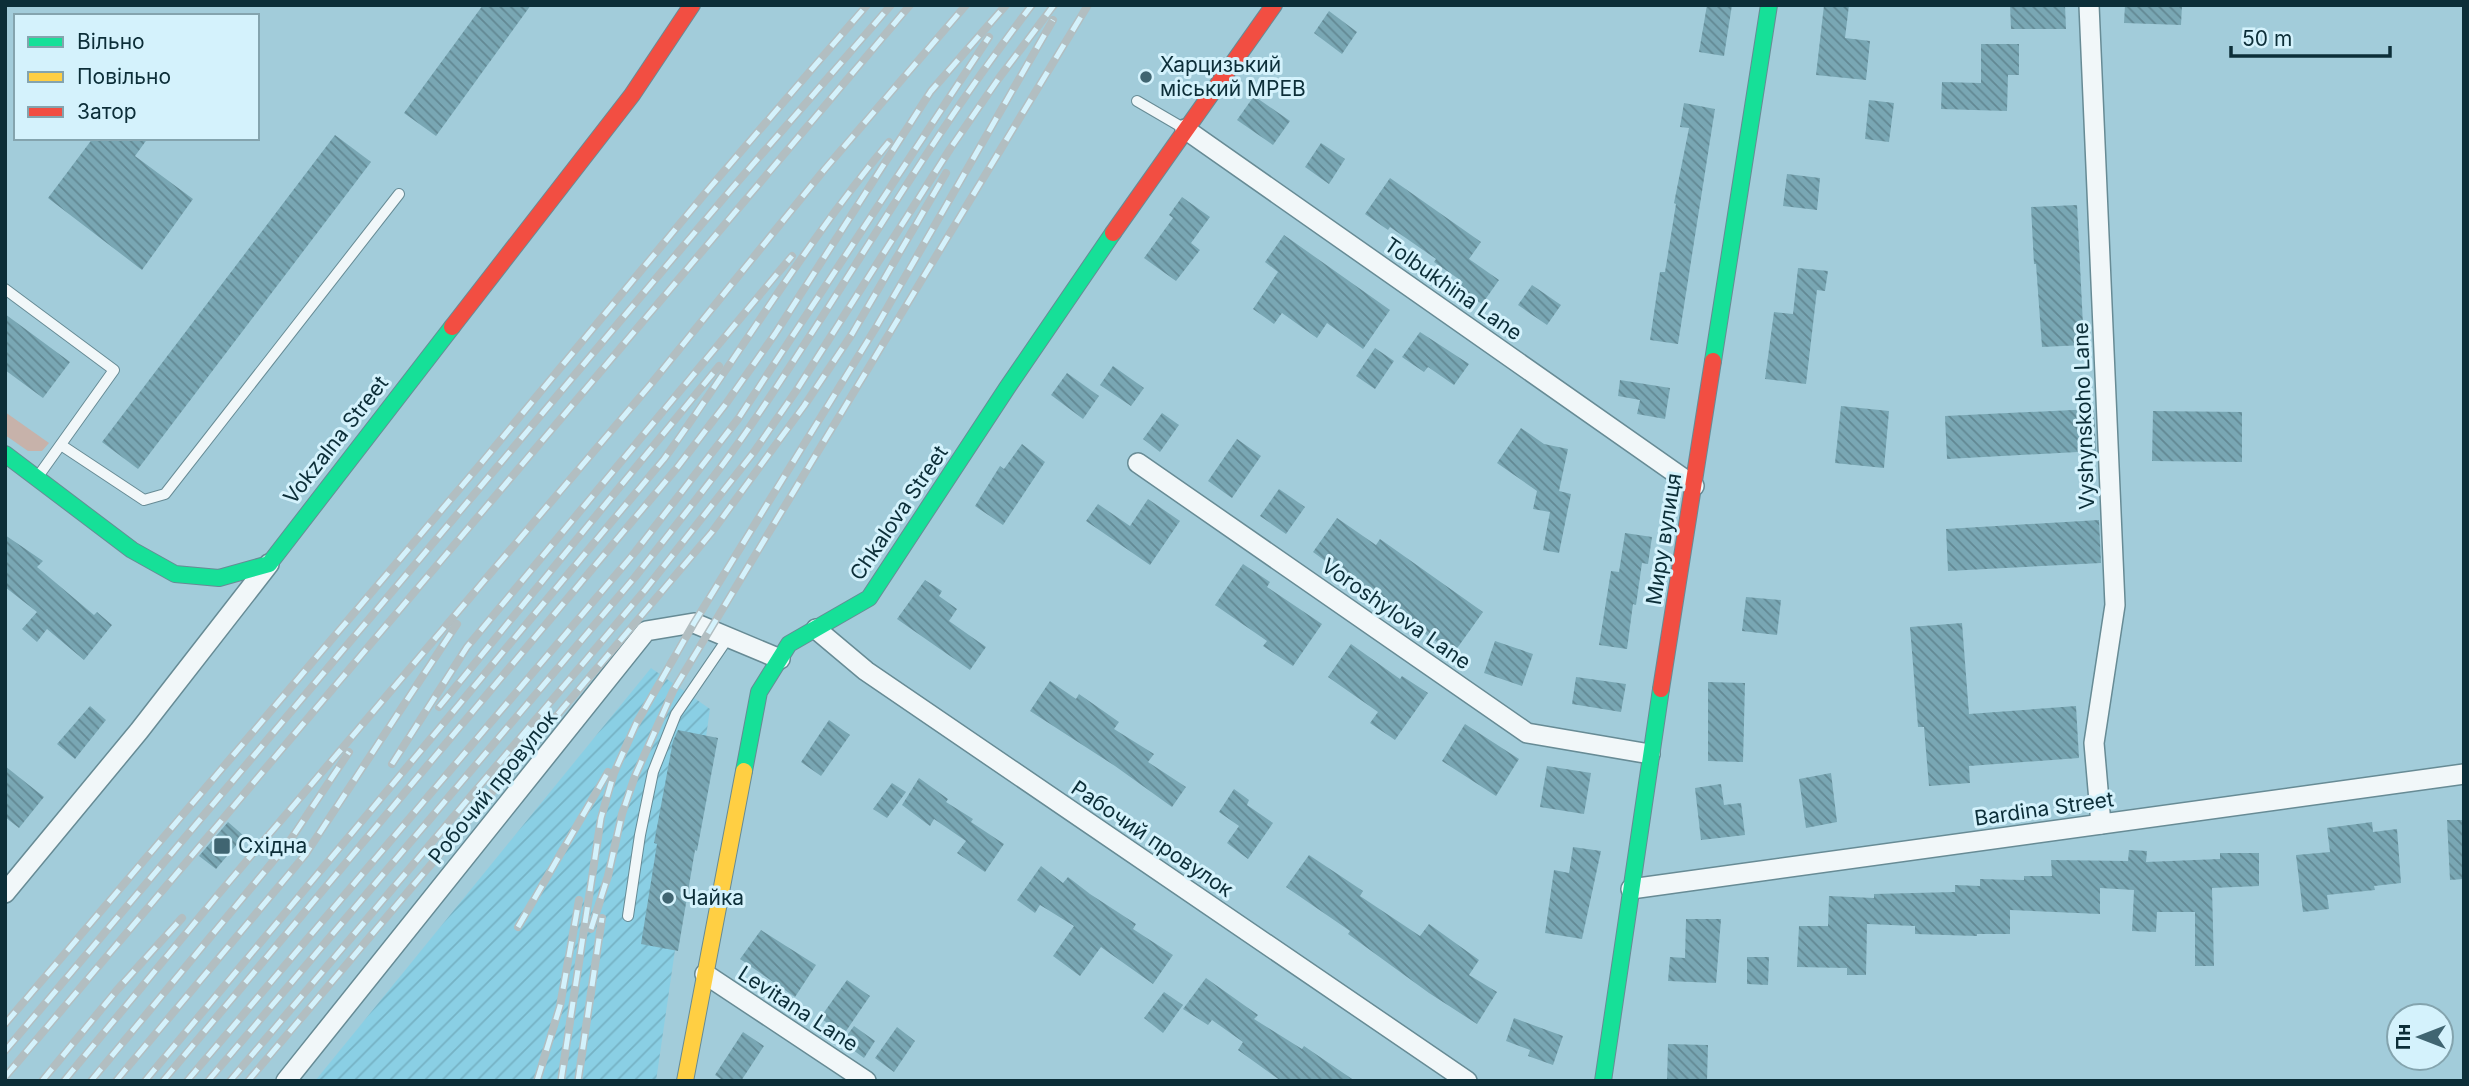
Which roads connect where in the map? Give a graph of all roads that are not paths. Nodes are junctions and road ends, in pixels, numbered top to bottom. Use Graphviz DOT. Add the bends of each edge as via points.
graph roads {
  1 [pos="692,5"];
  2 [pos="1274,5"];
  3 [pos="1769,5"];
  4 [pos="2089,5"];
  5 [pos="1137,101"];
  6 [pos="1185,129"];
  7 [pos="399,194"];
  8 [pos="5,289"];
  9 [pos="61,445"];
  10 [pos="5,454"];
  11 [pos="1138,463"];
  12 [pos="36,478"];
  13 [pos="1694,486"];
  14 [pos="269,564"];
  15 [pos="816,629"];
  16 [pos="728,638"];
  17 [pos="780,659"];
  18 [pos="1650,754"];
  19 [pos="2464,774"];
  20 [pos="2101,824"];
  21 [pos="1631,889"];
  22 [pos="5,893"];
  23 [pos="628,916"];
  24 [pos="705,974"];
  25 [pos="286,1081"];
  26 [pos="685,1081"];
  27 [pos="866,1081"];
  28 [pos="1467,1081"];
  29 [pos="1603,1081"];
  1 -- 14 [label="street, Vokzalna Street" via="632,95"];
  2 -- 6 [label="street, Chkalova Street"];
  3 -- 13 [label="street, Миру вулиця"];
  4 -- 20 [label="street, Vyshynskoho Lane" via="2115,605 2094,743"];
  5 -- 6 [label="lane"];
  6 -- 13 [label="street, Tolbukhina Lane"];
  6 -- 15 [label="street, Chkalova Street" via="869,598"];
  7 -- 9 [label="lane" via="165,494 144,500"];
  8 -- 9 [label="lane" via="114,370"];
  9 -- 12 [label="lane"];
  10 -- 12 [label="street"];
  11 -- 18 [label="street, Voroshylova Lane" via="1527,733"];
  12 -- 14 [label="street" via="132,550 175,574 219,578"];
  13 -- 18 [label="street, Миру вулиця"];
  14 -- 22 [label="street, Vokzalna Street"];
  15 -- 17 [label="street, Chkalova Street" via="789,645"];
  15 -- 28 [label="street, Рабочий провулок" via="866,671"];
  16 -- 17 [label="street, Робочий провулок"];
  16 -- 23 [label="lane" via="676,714 653,772"];
  16 -- 25 [label="street, Робочий провулок" via="694,623 646,631"];
  17 -- 24 [label="street, Chkalova Street" via="759,692"];
  18 -- 21 [label="street, Миру вулиця"];
  19 -- 20 [label="street, Bardina Street"];
  20 -- 21 [label="street, Bardina Street"];
  21 -- 29 [label="street, Миру вулиця"];
  24 -- 26 [label="street, Chkalova Street"];
  24 -- 27 [label="street, Levitana Lane"];
}
